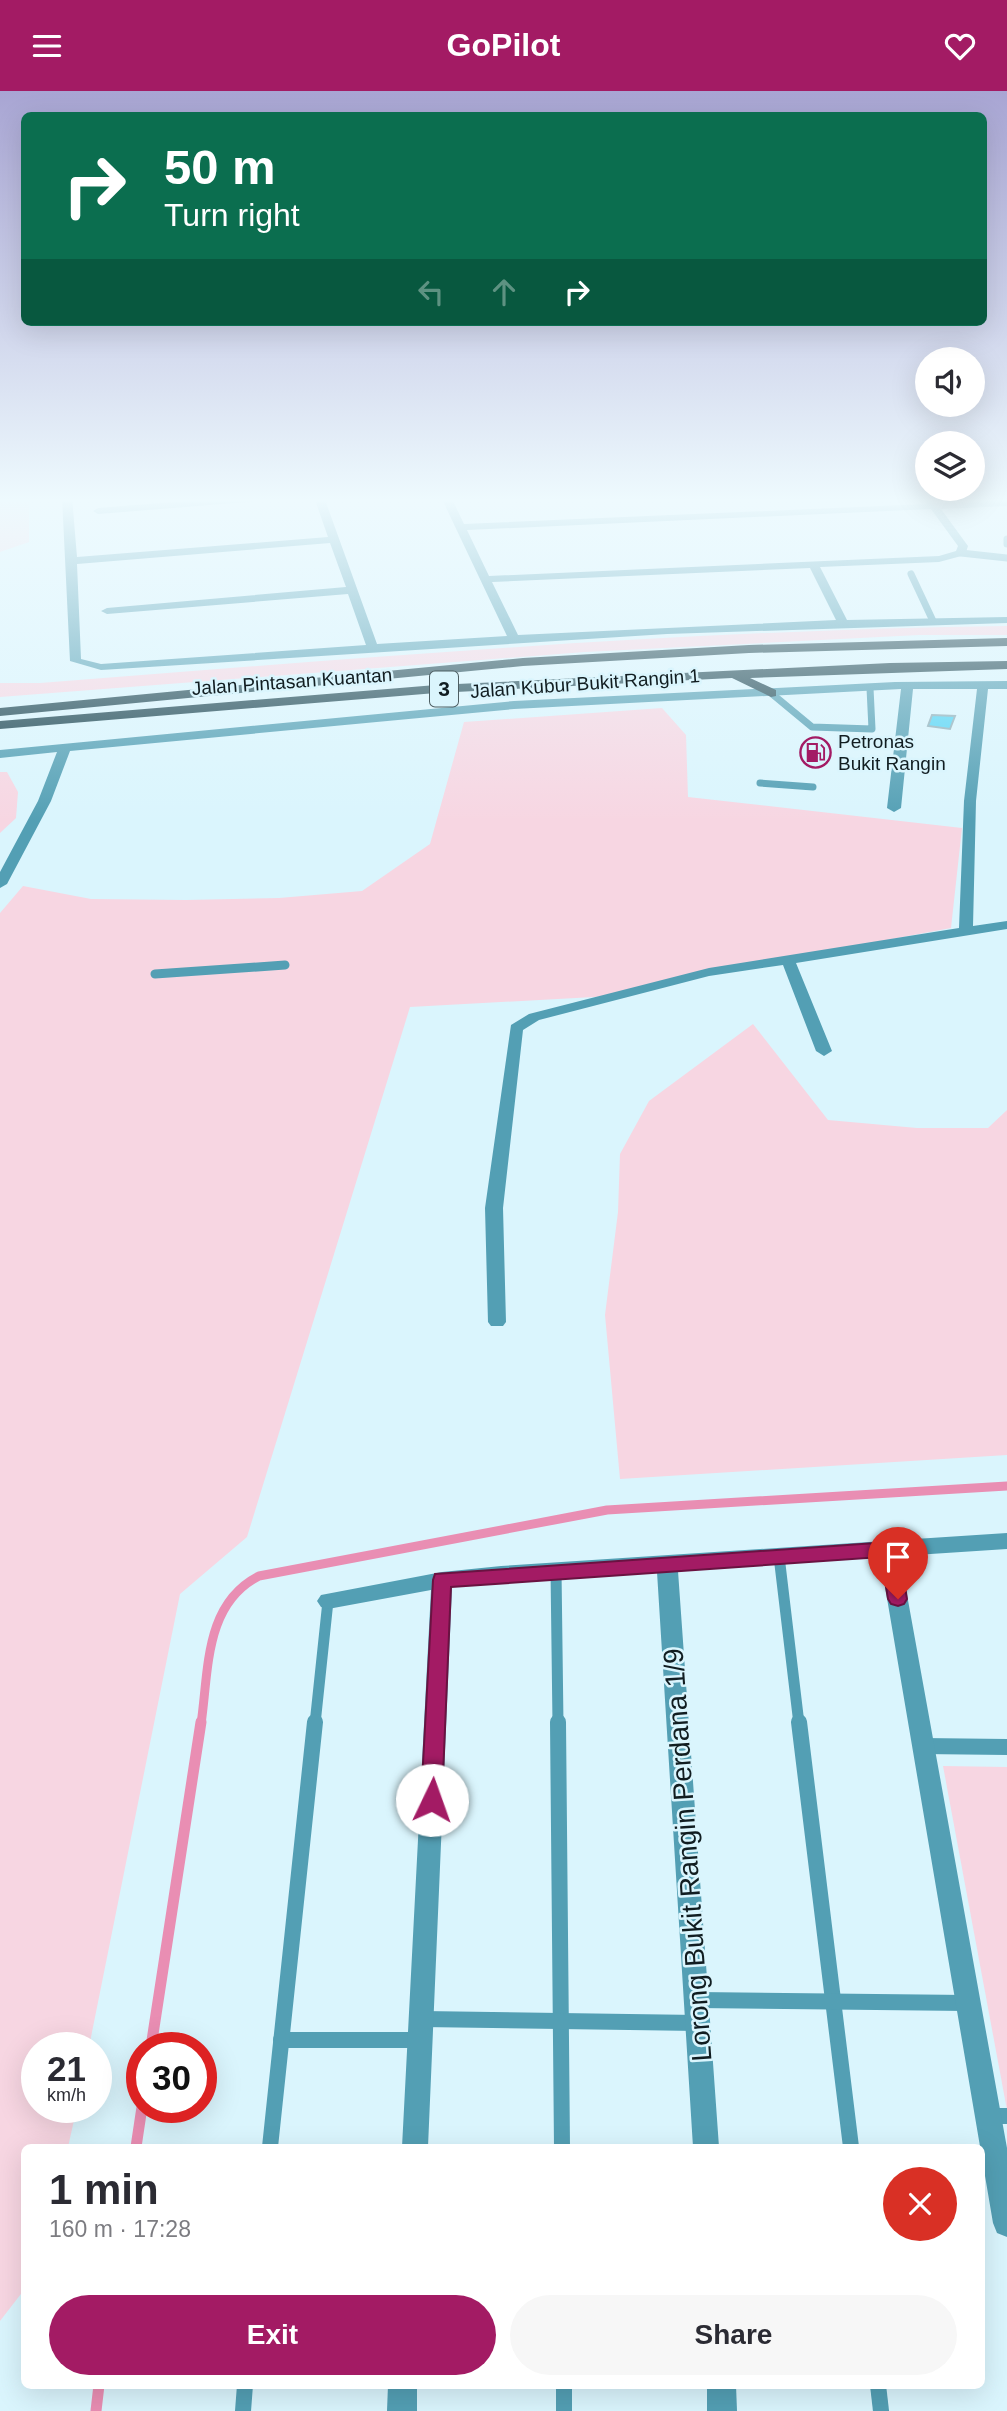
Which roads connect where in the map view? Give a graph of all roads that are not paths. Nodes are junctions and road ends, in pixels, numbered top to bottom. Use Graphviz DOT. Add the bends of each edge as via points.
graph roads {
  1 [pos="73,605"];
  2 [pos="174,605"];
  3 [pos="358,605"];
  4 [pos="498,605"];
  5 [pos="834,605"];
  6 [pos="926,605"];
  7 [pos="107,611"];
  8 [pos="1007,620"];
  9 [pos="933,621"];
  10 [pos="843,623"];
  11 [pos="514,639"];
  12 [pos="1007,642"];
  13 [pos="372,647"];
  14 [pos="1007,658"];
  15 [pos="1007,665"];
  16 [pos="890,667"];
  17 [pos="733,674"];
  18 [pos="598,681"];
  19 [pos="983,685"];
  20 [pos="1007,685"];
  21 [pos="907,686"];
  22 [pos="870,688"];
  23 [pos="771,692"];
  24 [pos="0,712"];
  25 [pos="0,725"];
  26 [pos="64,749"];
  27 [pos="0,754"];
  28 [pos="760,783"];
  29 [pos="813,787"];
  30 [pos="894,809"];
  31 [pos="6,864"];
  32 [pos="0,884"];
  33 [pos="1007,925"];
  34 [pos="966,932"];
  35 [pos="788,960"];
  36 [pos="285,965"];
  37 [pos="155,974"];
  38 [pos="824,1051"];
  39 [pos="497,1322"];
  40 [pos="1006,1545"];
  41 [pos="890,1549"];
  42 [pos="779,1556"];
  43 [pos="667,1564"];
  44 [pos="555,1570"];
  45 [pos="442,1580"];
  46 [pos="328,1601"];
  47 [pos="922,1747"];
  48 [pos="1007,1747"];
  49 [pos="834,2001"];
  50 [pos="967,2003"];
  51 [pos="698,2011"];
  52 [pos="561,2023"];
  53 [pos="421,2030"];
  54 [pos="281,2040"];
  55 [pos="998,2116"];
  56 [pos="270,2144"];
  57 [pos="415,2144"];
  58 [pos="562,2144"];
  59 [pos="706,2144"];
  60 [pos="850,2144"];
  61 [pos="1007,2223"];
  62 [pos="245,2389"];
  63 [pos="403,2389"];
  64 [pos="564,2389"];
  65 [pos="721,2389"];
  66 [pos="878,2389"];
  67 [pos="243,2411"];
  68 [pos="402,2411"];
  69 [pos="564,2411"];
  70 [pos="722,2411"];
  71 [pos="881,2411"];
  1 -- 13 [label="street" via="76,661 85,665"];
  2 -- 7 [label="street"];
  3 -- 13 [label="street"];
  4 -- 11 [label="street"];
  5 -- 10 [label="street"];
  6 -- 9 [label="lane"];
  8 -- 9 [label="street"];
  9 -- 10 [label="street"];
  10 -- 11 [label="street"];
  11 -- 13 [label="street"];
  12 -- 24 [label="highway, Jalan Pintasan Kuantan / 3" via="762,648 511,663"];
  14 -- 18 [label="highway" via="693,667"];
  15 -- 16 [label="highway, Jalan Pintasan Kuantan / 3"];
  16 -- 17 [label="highway, Jalan Pintasan Kuantan / 3"];
  16 -- 22 [label="highway" via="871,679"];
  17 -- 18 [label="highway, Jalan Pintasan Kuantan / 3"];
  17 -- 23 [label="highway"];
  18 -- 25 [label="highway, Jalan Pintasan Kuantan / 3" via="270,701"];
  19 -- 20 [label="street, Jalan Kubur Bukit Rangin 1"];
  19 -- 21 [label="street, Jalan Kubur Bukit Rangin 1"];
  19 -- 34 [label="street" via="970,801"];
  21 -- 22 [label="street, Jalan Kubur Bukit Rangin 1"];
  21 -- 30 [label="street"];
  22 -- 23 [label="street, Jalan Kubur Bukit Rangin 1"];
  22 -- 23 [label="lane" via="872,729 812,727"];
  23 -- 26 [label="street, Jalan Kubur Bukit Rangin 1" via="514,705"];
  26 -- 27 [label="street, Jalan Kubur Bukit Rangin 1"];
  26 -- 31 [label="street" via="56,778"];
  28 -- 29 [label="lane"];
  31 -- 32 [label="street"];
  33 -- 34 [label="street"];
  34 -- 35 [label="street"];
  35 -- 38 [label="street"];
  35 -- 39 [label="street" via="709,972 519,1024 494,1208"];
  36 -- 37 [label="lane"];
  40 -- 41 [label="street"];
  41 -- 42 [label="street"];
  41 -- 47 [label="street"];
  42 -- 43 [label="street"];
  42 -- 49 [label="lane"];
  43 -- 44 [label="street"];
  43 -- 51 [label="street, Lorong Bukit Rangin Perdana 1/9"];
  44 -- 45 [label="street"];
  44 -- 52 [label="lane"];
  45 -- 46 [label="street"];
  45 -- 53 [label="street"];
  46 -- 54 [label="lane"];
  47 -- 48 [label="lane"];
  47 -- 50 [label="street"];
  49 -- 50 [label="lane"];
  49 -- 51 [label="lane"];
  49 -- 60 [label="lane"];
  50 -- 55 [label="street"];
  51 -- 52 [label="lane"];
  51 -- 59 [label="street, Lorong Bukit Rangin Perdana 1/9"];
  52 -- 53 [label="lane"];
  52 -- 58 [label="lane"];
  53 -- 54 [label="lane"];
  53 -- 57 [label="street"];
  54 -- 56 [label="lane"];
  55 -- 61 [label="street"];
  62 -- 67 [label="lane"];
  63 -- 68 [label="street"];
  64 -- 69 [label="lane"];
  65 -- 70 [label="street"];
  66 -- 71 [label="lane"];
}
